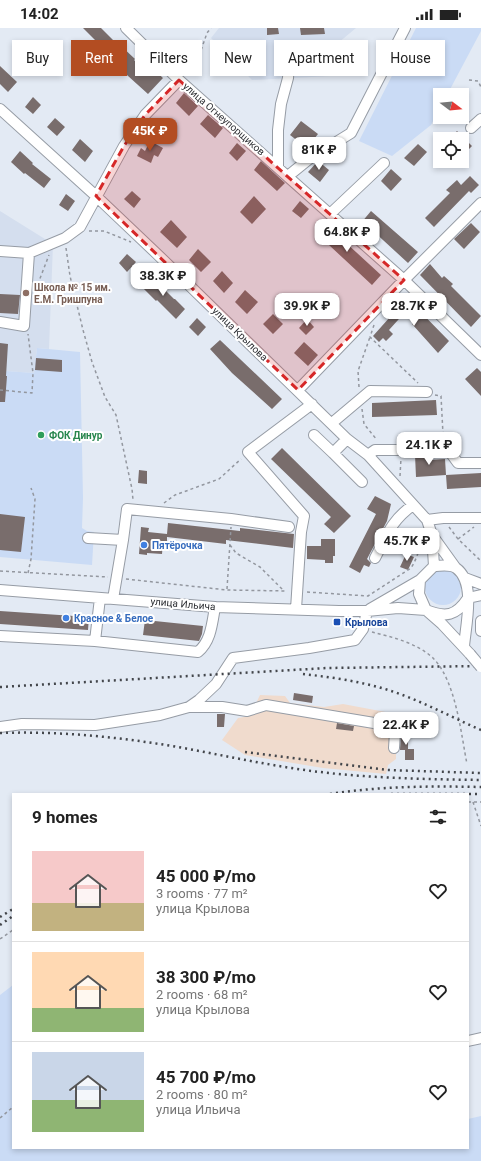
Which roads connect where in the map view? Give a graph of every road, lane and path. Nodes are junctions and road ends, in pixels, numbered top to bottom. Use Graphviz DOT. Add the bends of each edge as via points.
graph roads {
  1 [pos="211,28"];
  2 [pos="406,28"];
  3 [pos="131,30"];
  4 [pos="288,76"];
  5 [pos="179,80"];
  6 [pos="469,80"];
  7 [pos="481,87"];
  8 [pos="0,109"];
  9 [pos="481,119"];
  10 [pos="471,128"];
  11 [pos="384,163"];
  12 [pos="278,166"];
  13 [pos="288,176"];
  14 [pos="96,196"];
  15 [pos="479,208"];
  16 [pos="330,214"];
  17 [pos="88,232"];
  18 [pos="65,238"];
  19 [pos="52,244"];
  20 [pos="136,244"];
  21 [pos="0,251"];
  22 [pos="29,253"];
  23 [pos="404,280"];
  24 [pos="36,296"];
  25 [pos="0,322"];
  26 [pos="374,325"];
  27 [pos="27,331"];
  28 [pos="481,355"];
  29 [pos="0,390"];
  30 [pos="298,390"];
  31 [pos="428,392"];
  32 [pos="312,404"];
  33 [pos="332,423"];
  34 [pos="314,435"];
  35 [pos="347,439"];
  36 [pos="444,444"];
  37 [pos="401,450"];
  38 [pos="248,452"];
  39 [pos="333,454"];
  40 [pos="368,455"];
  41 [pos="481,463"];
  42 [pos="400,479"];
  43 [pos="362,482"];
  44 [pos="31,488"];
  45 [pos="413,505"];
  46 [pos="133,510"];
  47 [pos="154,512"];
  48 [pos="231,520"];
  49 [pos="427,520"];
  50 [pos="478,522"];
  51 [pos="289,527"];
  52 [pos="432,536"];
  53 [pos="88,538"];
  54 [pos="458,539"];
  55 [pos="123,540"];
  56 [pos="230,545"];
  57 [pos="376,558"];
  58 [pos="434,566"];
  59 [pos="455,567"];
  60 [pos="411,568"];
  61 [pos="0,571"];
  62 [pos="28,574"];
  63 [pos="117,578"];
  64 [pos="465,578"];
  65 [pos="420,580"];
  66 [pos="481,584"];
  67 [pos="0,590"];
  68 [pos="227,590"];
  69 [pos="284,591"];
  70 [pos="298,592"];
  71 [pos="481,595"];
  72 [pos="100,598"];
  73 [pos="468,598"];
  74 [pos="113,599"];
  75 [pos="215,607"];
  76 [pos="296,609"];
  77 [pos="426,610"];
  78 [pos="367,611"];
  79 [pos="481,621"];
  80 [pos="363,629"];
  81 [pos="481,631"];
  82 [pos="0,636"];
  83 [pos="96,641"];
  84 [pos="467,650"];
  85 [pos="481,667"];
  86 [pos="189,707"];
  87 [pos="0,726"];
  88 [pos="394,748"];
  89 [pos="467,764"];
  90 [pos="469,802"];
  91 [pos="473,802"];
  92 [pos="481,802"];
  93 [pos="481,826"];
  94 [pos="12,931"];
  95 [pos="0,939"];
  96 [pos="481,1038"];
  97 [pos="469,1041"];
  98 [pos="12,1108"];
  99 [pos="0,1118"];
  1 -- 5 [label="path" via="199,56"];
  2 -- 13 [label="street" via="352,133 309,159"];
  3 -- 5 [label="street, улица Огнеупорщиков"];
  4 -- 12 [label="street" via="278,130"];
  5 -- 12 [label="street, улица Огнеупорщиков"];
  5 -- 14 [label="street" via="145,115"];
  6 -- 7 [label="path" via="478,81"];
  8 -- 14 [label="street, улица Крылова"];
  9 -- 10 [label="street"];
  11 -- 16 [label="street"];
  12 -- 13 [label="street, улица Огнеупорщиков"];
  13 -- 16 [label="street, улица Огнеупорщиков"];
  14 -- 18 [label="street" via="80,227"];
  14 -- 30 [label="street, улица Крылова"];
  15 -- 23 [label="street"];
  16 -- 23 [label="street, улица Огнеупорщиков"];
  17 -- 20 [label="path" via="104,231"];
  18 -- 19 [label="street"];
  18 -- 46 [label="path" via="70,276 85,337 105,397 116,416 132,489"];
  19 -- 22 [label="street"];
  19 -- 24 [label="path"];
  21 -- 22 [label="street"];
  22 -- 25 [label="street" via="24,326"];
  23 -- 28 [label="street, улица Огнеупорщиков"];
  23 -- 30 [label="street"];
  26 -- 31 [label="path" via="370,337"];
  27 -- 29 [label="path" via="33,373 32,392"];
  30 -- 32 [label="street, улица Крылова"];
  31 -- 33 [label="street" via="370,391"];
  31 -- 36 [label="path" via="441,396"];
  32 -- 33 [label="street, улица Крылова"];
  32 -- 38 [label="street"];
  33 -- 35 [label="street, улица Крылова"];
  34 -- 39 [label="street"];
  35 -- 39 [label="street"];
  35 -- 40 [label="street, улица Крылова"];
  36 -- 37 [label="street"];
  36 -- 41 [label="street" via="458,462"];
  37 -- 40 [label="street" via="375,450"];
  37 -- 42 [label="path"];
  38 -- 47 [label="path" via="219,479 175,494"];
  38 -- 70 [label="street" via="304,516"];
  39 -- 43 [label="street"];
  40 -- 45 [label="street, улица Крылова"];
  44 -- 62 [label="path" via="35,499"];
  45 -- 49 [label="street, улица Крылова"];
  45 -- 57 [label="street" via="393,523"];
  46 -- 47 [label="street"];
  46 -- 55 [label="street" via="127,509"];
  47 -- 48 [label="street"];
  48 -- 51 [label="street"];
  48 -- 56 [label="path"];
  49 -- 50 [label="street" via="443,518"];
  49 -- 52 [label="street, улица Крылова"];
  50 -- 54 [label="path"];
  52 -- 58 [label="street"];
  52 -- 59 [label="street"];
  53 -- 55 [label="street"];
  55 -- 63 [label="street"];
  56 -- 68 [label="path"];
  56 -- 69 [label="path" via="236,553 260,567"];
  58 -- 59 [label="street"];
  58 -- 65 [label="street"];
  59 -- 64 [label="street"];
  60 -- 70 [label="path" via="368,596"];
  61 -- 62 [label="path"];
  62 -- 63 [label="path"];
  63 -- 68 [label="path"];
  63 -- 74 [label="street"];
  64 -- 66 [label="street"];
  64 -- 73 [label="street"];
  65 -- 77 [label="street" via="419,594"];
  65 -- 78 [label="street"];
  67 -- 72 [label="street, улица Ильича"];
  68 -- 69 [label="path"];
  69 -- 70 [label="path"];
  70 -- 76 [label="street"];
  71 -- 73 [label="street"];
  72 -- 74 [label="street, улица Ильича"];
  72 -- 83 [label="street"];
  73 -- 77 [label="street" via="462,608 453,613 440,615"];
  73 -- 84 [label="street"];
  74 -- 75 [label="street, улица Ильича"];
  75 -- 76 [label="street, улица Ильича"];
  75 -- 83 [label="street" via="209,636 205,646 198,652"];
  76 -- 78 [label="street, улица Ильича"];
  77 -- 78 [label="street, улица Ильича" via="398,608"];
  77 -- 84 [label="street"];
  78 -- 80 [label="street"];
  79 -- 81 [label="street"];
  80 -- 86 [label="street" via="355,640 233,658 216,684"];
  80 -- 89 [label="path" via="407,643 433,658 452,694"];
  82 -- 83 [label="street"];
  84 -- 85 [label="street, bridge"];
  86 -- 87 [label="street" via="160,715 95,724"];
  86 -- 88 [label="street" via="222,707 247,711 266,706 374,723 395,732"];
  90 -- 91 [label="path"];
  91 -- 92 [label="path"];
  91 -- 93 [label="path"];
  94 -- 95 [label="path"];
  96 -- 97 [label="street"];
  98 -- 99 [label="path"];
}
